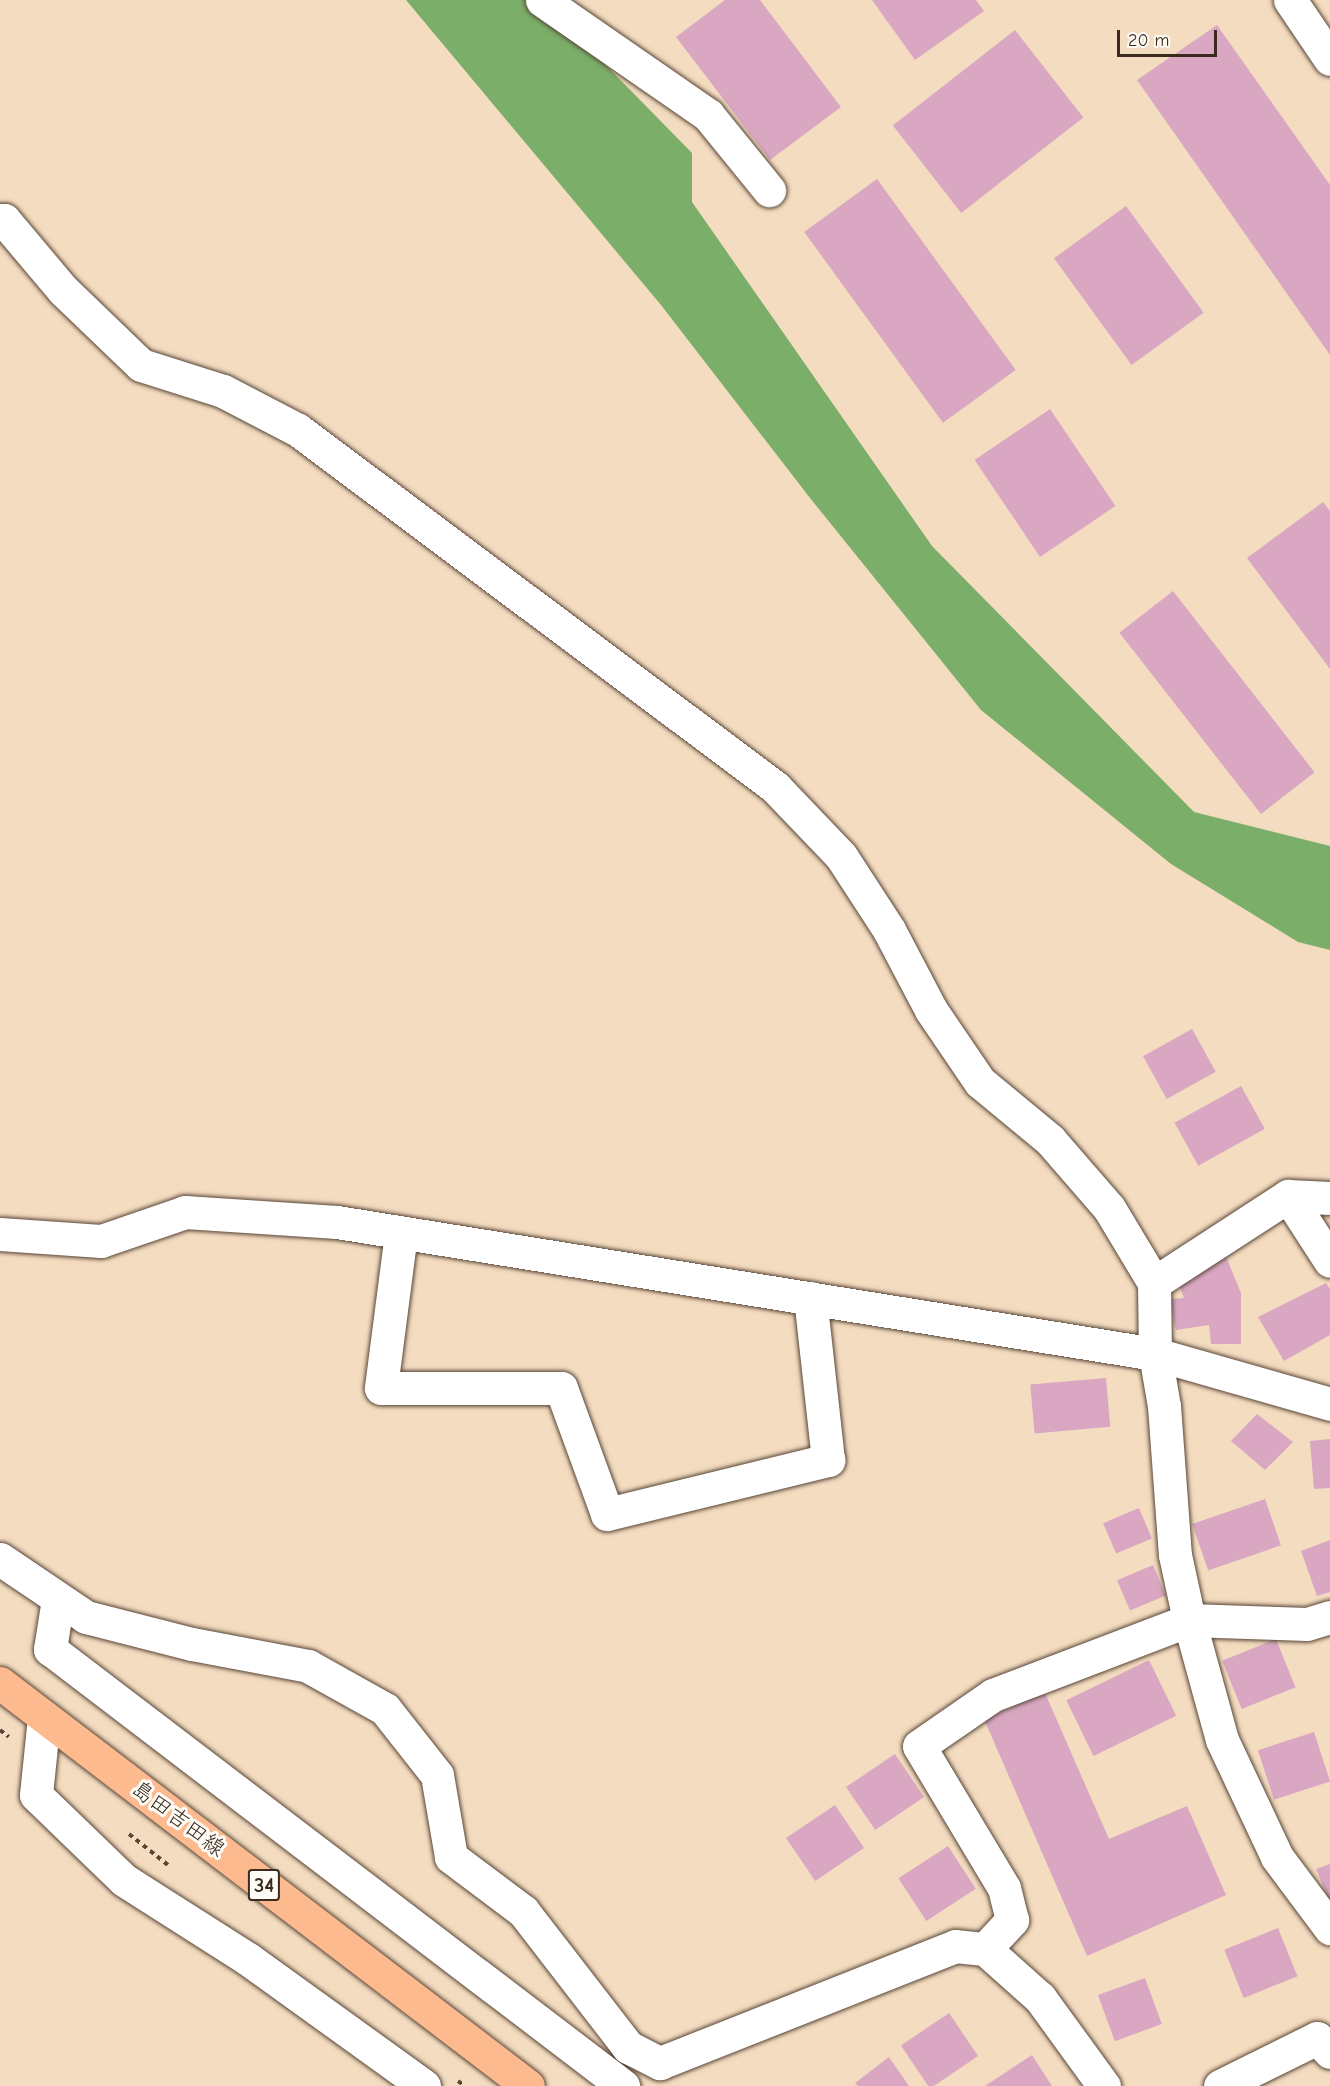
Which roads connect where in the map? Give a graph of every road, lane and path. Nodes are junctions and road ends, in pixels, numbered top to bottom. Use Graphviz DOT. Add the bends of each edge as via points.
graph roads {
  1 [pos="542,0"];
  2 [pos="1290,0"];
  3 [pos="1330,58"];
  4 [pos="769,190"];
  5 [pos="0,220"];
  6 [pos="1288,1196"];
  7 [pos="1330,1198"];
  8 [pos="401,1233"];
  9 [pos="0,1234"];
  10 [pos="1330,1262"];
  11 [pos="1154,1283"];
  12 [pos="810,1298"];
  13 [pos="1155,1354"];
  14 [pos="1330,1404"];
  15 [pos="0,1558"];
  16 [pos="58,1599"];
  17 [pos="1330,1617"];
  18 [pos="1189,1620"];
  19 [pos="0,1683"];
  20 [pos="44,1717"];
  21 [pos="1330,1928"];
  22 [pos="985,1949"];
  23 [pos="1330,2052"];
  24 [pos="424,2086"];
  25 [pos="528,2086"];
  26 [pos="623,2086"];
  27 [pos="1104,2086"];
  28 [pos="1220,2086"];
  1 -- 4 [label="street" via="708,115"];
  2 -- 3 [label="street"];
  5 -- 11 [label="street" via="63,290 141,365 223,391 298,430 775,788 841,856 890,930 931,1010 980,1082 1050,1140 1109,1208"];
  6 -- 7 [label="street"];
  6 -- 10 [label="street"];
  6 -- 11 [label="street"];
  8 -- 9 [label="street" via="337,1222 185,1212 101,1241"];
  8 -- 12 [label="street"];
  8 -- 12 [label="street" via="381,1388 561,1388 607,1514 828,1460"];
  11 -- 13 [label="street"];
  12 -- 13 [label="street"];
  13 -- 14 [label="street"];
  13 -- 18 [label="street" via="1164,1406 1175,1555"];
  15 -- 16 [label="street"];
  16 -- 22 [label="street" via="86,1617 192,1644 308,1666 384,1709 437,1775 452,1857 523,1911 628,2047 660,2063 955,1946"];
  16 -- 26 [label="street" via="50,1650"];
  17 -- 18 [label="street" via="1307,1624"];
  18 -- 21 [label="street" via="1222,1740 1277,1857"];
  18 -- 22 [label="street" via="993,1695 919,1746 1004,1888 1012,1920"];
  19 -- 20 [label="main road, 島田吉田線 / 34"];
  20 -- 24 [label="street" via="36,1795 123,1880 248,1959"];
  20 -- 25 [label="main road, 島田吉田線 / 34"];
  22 -- 27 [label="street" via="1041,1998"];
  23 -- 28 [label="street" via="1317,2038"];
}
